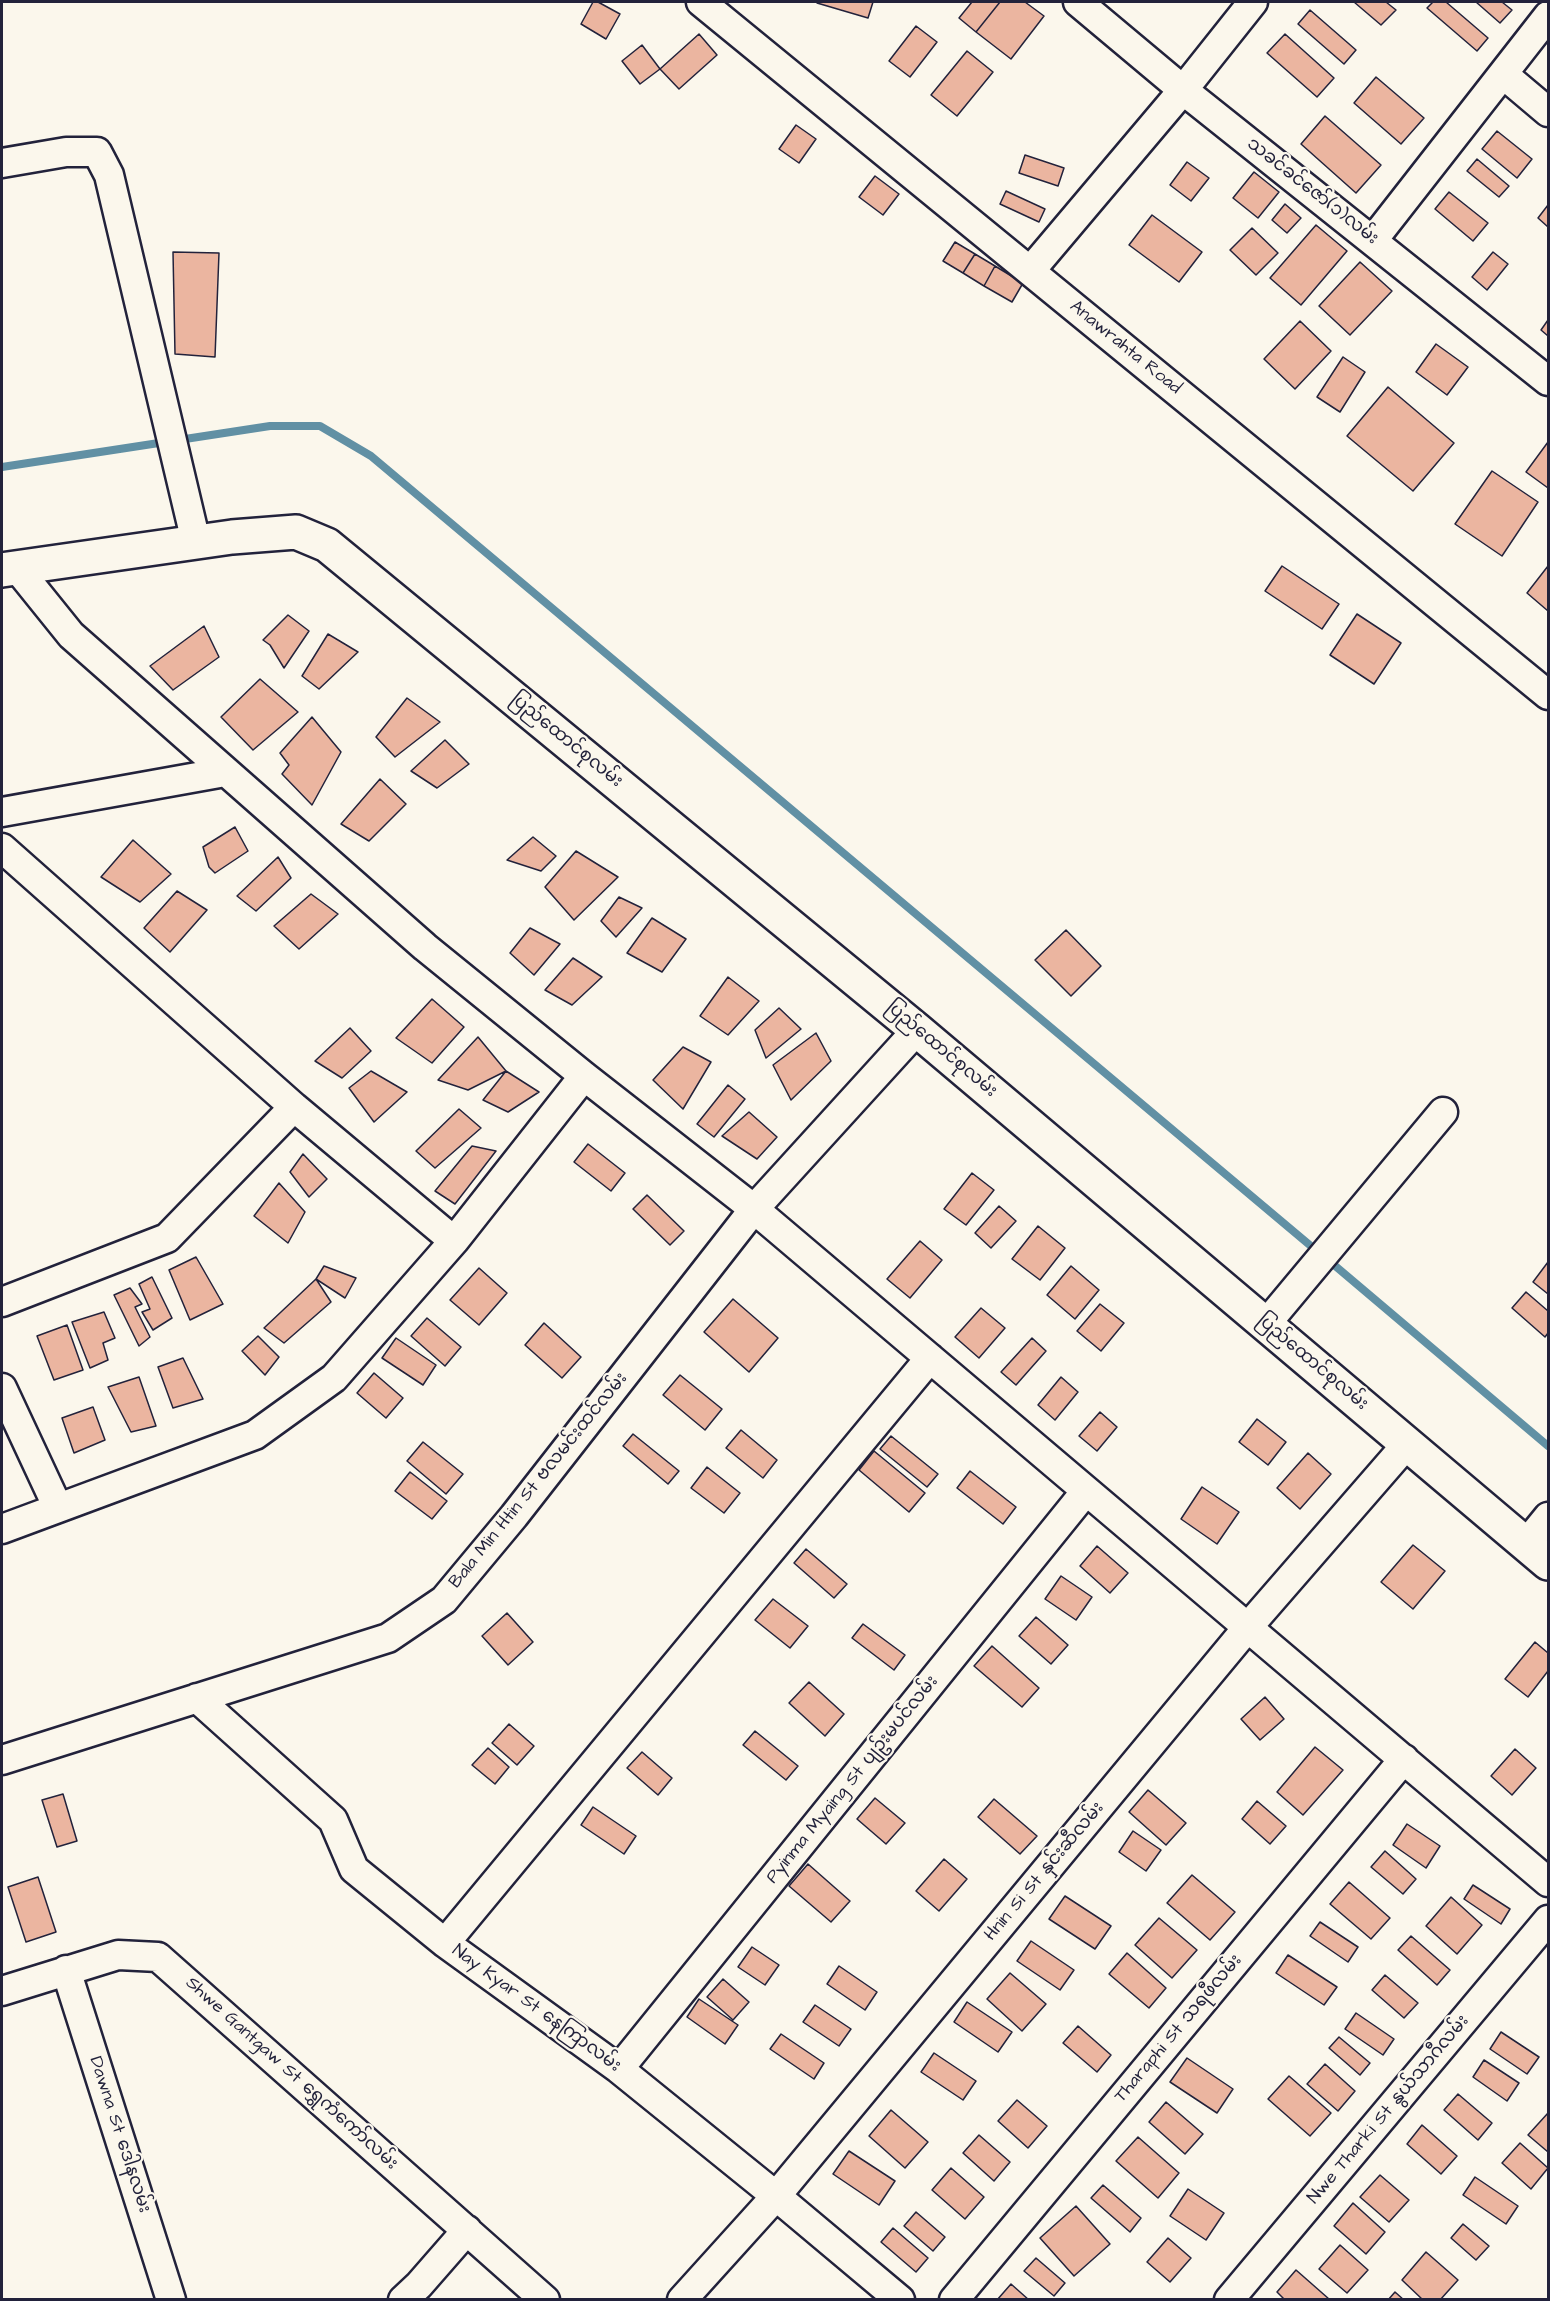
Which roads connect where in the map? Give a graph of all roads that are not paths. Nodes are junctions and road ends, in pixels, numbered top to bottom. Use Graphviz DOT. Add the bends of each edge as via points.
graph roads {
  1 [pos="701,2"];
  2 [pos="1077,2"];
  3 [pos="1253,2"];
  4 [pos="1548,16"];
  5 [pos="1503,74"];
  6 [pos="1183,90"];
  7 [pos="1548,112"];
  8 [pos="2,163"];
  9 [pos="1373,240"];
  10 [pos="1031,270"];
  11 [pos="1548,381"];
  12 [pos="196,542"];
  13 [pos="9,569"];
  14 [pos="1548,695"];
  15 [pos="225,772"];
  16 [pos="2,812"];
  17 [pos="2,848"];
  18 [pos="917,1029"];
  19 [pos="584,1076"];
  20 [pos="294,1107"];
  21 [pos="1443,1112"];
  22 [pos="754,1209"];
  23 [pos="454,1240"];
  24 [pos="2,1302"];
  25 [pos="1266,1324"];
  26 [pos="930,1358"];
  27 [pos="2,1388"];
  28 [pos="1407,1444"];
  29 [pos="1086,1491"];
  30 [pos="58,1508"];
  31 [pos="1548,1517"];
  32 [pos="2,1529"];
  33 [pos="1537,1553"];
  34 [pos="1248,1627"];
  35 [pos="197,1698"];
  36 [pos="2,1760"];
  37 [pos="1404,1760"];
  38 [pos="1548,1882"];
  39 [pos="1548,1920"];
  40 [pos="445,1943"];
  41 [pos="66,1970"];
  42 [pos="2,1991"];
  43 [pos="619,2069"];
  44 [pos="776,2196"];
  45 [pos="467,2230"];
  46 [pos="171,2300"];
  47 [pos="403,2300"];
  48 [pos="545,2300"];
  49 [pos="682,2300"];
  50 [pos="900,2300"];
  51 [pos="954,2300"];
  52 [pos="1229,2300"];
  1 -- 10 [label="street, Anawrahta Road"];
  2 -- 6 [label="street, သခင်ခင်ဇော်(၁)လမ်း"];
  3 -- 6 [label="street"];
  4 -- 5 [label="street"];
  5 -- 7 [label="street"];
  5 -- 9 [label="street"];
  6 -- 9 [label="street, သခင်ခင်ဇော်(၁)လမ်း"];
  6 -- 10 [label="street"];
  8 -- 12 [label="street" via="66,152 97,152 109,175"];
  9 -- 11 [label="street, သခင်ခင်ဇော်(၁)လမ်း"];
  10 -- 14 [label="street, Anawrahta Road"];
  12 -- 13 [label="main road, ပြည်ထောင်စုလမ်း"];
  12 -- 18 [label="main road, ပြည်ထောင်စုလမ်း" via="296,532 327,545"];
  13 -- 15 [label="street" via="71,636"];
  15 -- 16 [label="street"];
  15 -- 19 [label="street" via="425,947"];
  17 -- 20 [label="street"];
  18 -- 22 [label="street, Bala Min Htin St ဗလမင်းထင်လမ်း"];
  18 -- 25 [label="main road, ပြည်ထောင်စုလမ်း"];
  19 -- 22 [label="street"];
  19 -- 23 [label="street"];
  20 -- 23 [label="street"];
  20 -- 24 [label="street" via="167,1238"];
  21 -- 25 [label="street"];
  22 -- 26 [label="street"];
  22 -- 35 [label="street, Bala Min Htin St ဗလမင်းထင်လမ်း" via="444,1600 388,1638"];
  23 -- 30 [label="street" via="334,1378 255,1435"];
  25 -- 28 [label="main road, ပြည်ထောင်စုလမ်း"];
  26 -- 29 [label="street"];
  26 -- 40 [label="street"];
  27 -- 30 [label="street"];
  28 -- 33 [label="main road, ပြည်ထောင်စုလမ်း"];
  28 -- 34 [label="street, Hnin Si St နှင်းဆီလမ်း"];
  29 -- 34 [label="street"];
  29 -- 43 [label="street, Pyinma Myaing St ပျဥ်းမပင်လမ်း"];
  30 -- 32 [label="street"];
  31 -- 33 [label="street"];
  34 -- 37 [label="street"];
  34 -- 44 [label="street, Hnin Si St နှင်းဆီလမ်း"];
  35 -- 36 [label="street, Bala Min Htin St ဗလမင်းထင်လမ်း"];
  35 -- 40 [label="street, Nay Kyar St နေကြာလမ်း" via="333,1820 354,1869"];
  37 -- 38 [label="street"];
  37 -- 51 [label="street, Tharaphi St သရဖီလမ်း"];
  39 -- 52 [label="street, Nwe Tharki St နွယ်သာဂီလမ်း"];
  40 -- 43 [label="street, Nay Kyar St နေကြာလမ်း"];
  41 -- 42 [label="street, Shwe Gantgaw St ရွှေကံကော်လမ်း"];
  41 -- 45 [label="street, Shwe Gantgaw St ရွှေကံကော်လမ်း" via="118,1955 158,1957"];
  41 -- 46 [label="street, Dawna St ဒေါနလမ်း"];
  43 -- 44 [label="street, Nay Kyar St နေကြာလမ်း"];
  44 -- 49 [label="street, Hnin Si St နှင်းဆီလမ်း"];
  44 -- 50 [label="street, Nay Kyar St နေကြာလမ်း"];
  45 -- 47 [label="street"];
  45 -- 48 [label="street, Shwe Gantgaw St ရွှေကံကော်လမ်း"];
}
